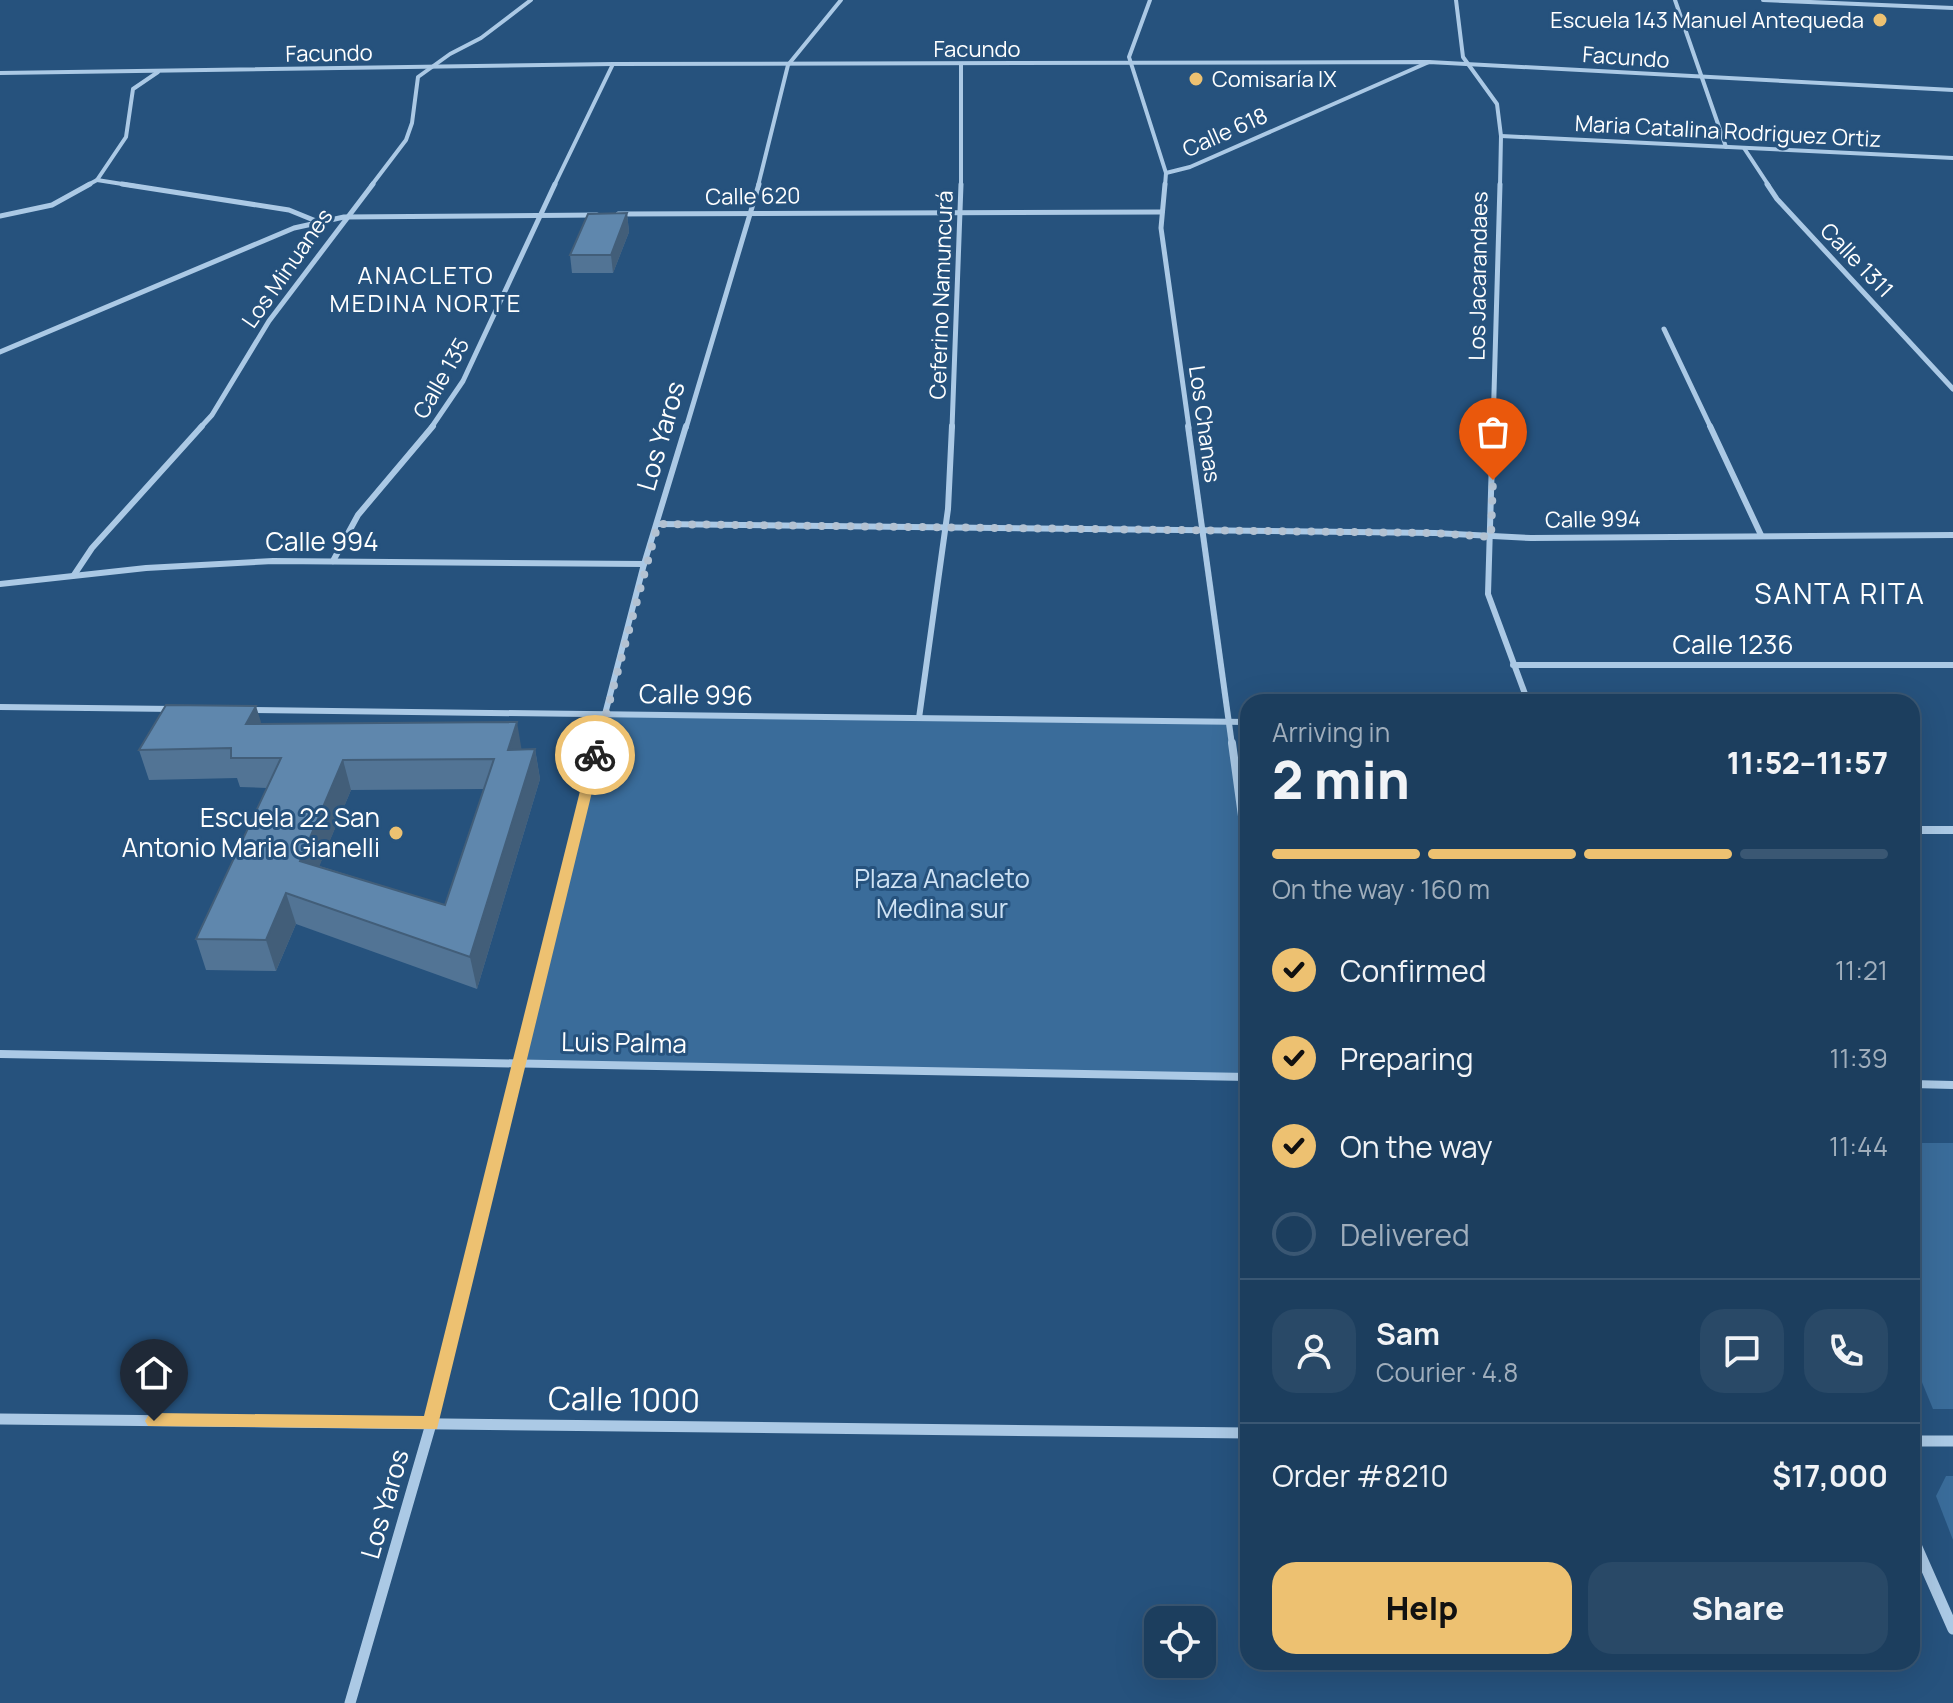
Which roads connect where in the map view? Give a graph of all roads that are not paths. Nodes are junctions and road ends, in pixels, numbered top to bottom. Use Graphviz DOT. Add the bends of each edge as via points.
graph roads {
  1 [pos="531,0"];
  2 [pos="841,0"];
  3 [pos="1150,0"];
  4 [pos="1456,0"];
  5 [pos="1675,0"];
  6 [pos="1763,0"];
  7 [pos="1884,3"];
  8 [pos="1953,8"];
  9 [pos="1429,62"];
  10 [pos="1131,63"];
  11 [pos="1465,63"];
  12 [pos="613,64"];
  13 [pos="788,65"];
  14 [pos="961,65"];
  15 [pos="430,67"];
  16 [pos="159,71"];
  17 [pos="0,73"];
  18 [pos="1703,78"];
  19 [pos="1953,90"];
  20 [pos="1501,136"];
  21 [pos="1726,147"];
  22 [pos="1744,148"];
  23 [pos="1953,158"];
  24 [pos="1166,173"];
  25 [pos="97,180"];
  26 [pos="961,211"];
  27 [pos="752,212"];
  28 [pos="1162,212"];
  29 [pos="615,214"];
  30 [pos="600,215"];
  31 [pos="0,216"];
  32 [pos="539,216"];
  33 [pos="344,217"];
  34 [pos="316,221"];
  35 [pos="1664,329"];
  36 [pos="0,352"];
  37 [pos="1953,389"];
  38 [pos="658,524"];
  39 [pos="947,526"];
  40 [pos="1201,530"];
  41 [pos="1761,535"];
  42 [pos="1953,535"];
  43 [pos="1491,537"];
  44 [pos="333,561"];
  45 [pos="644,564"];
  46 [pos="74,575"];
  47 [pos="0,584"];
  48 [pos="1513,665"];
  49 [pos="1953,665"];
  50 [pos="1525,694"];
  51 [pos="0,707"];
  52 [pos="191,709"];
  53 [pos="239,710"];
  54 [pos="604,715"];
  55 [pos="919,718"];
  56 [pos="1229,722"];
  57 [pos="1240,722"];
  58 [pos="1240,802"];
  59 [pos="1920,830"];
  60 [pos="1953,830"];
  61 [pos="0,1054"];
  62 [pos="520,1062"];
  63 [pos="1240,1077"];
  64 [pos="1920,1084"];
  65 [pos="1953,1085"];
  66 [pos="0,1419"];
  67 [pos="431,1424"];
  68 [pos="1240,1433"];
  69 [pos="1920,1441"];
  70 [pos="1953,1441"];
  71 [pos="1920,1554"];
  72 [pos="1953,1629"];
  73 [pos="350,1703"];
  1 -- 15 [label="street" via="481,38"];
  2 -- 13 [label="street"];
  3 -- 10 [label="street" via="1130,52"];
  4 -- 11 [label="street, Los Jacarandaes"];
  5 -- 18 [label="street"];
  6 -- 7 [label="street"];
  7 -- 8 [label="street"];
  9 -- 10 [label="street, Facundo"];
  9 -- 11 [label="street, Facundo"];
  9 -- 24 [label="street, Calle 618"];
  10 -- 14 [label="street, Facundo"];
  10 -- 24 [label="street, Los Chanas"];
  11 -- 18 [label="street, Facundo"];
  11 -- 20 [label="street, Los Jacarandaes" via="1497,104"];
  12 -- 13 [label="street, Facundo"];
  12 -- 15 [label="street, Facundo"];
  12 -- 32 [label="street, Calle 135"];
  13 -- 14 [label="street, Facundo"];
  13 -- 27 [label="street, Los Yaros"];
  14 -- 26 [label="street, Ceferino Namuncurá"];
  15 -- 16 [label="street, Facundo"];
  15 -- 33 [label="street, Los Minuanes" via="418,77 410,133"];
  16 -- 17 [label="street, Facundo"];
  16 -- 25 [label="street" via="133,89 126,137"];
  18 -- 19 [label="street, Facundo"];
  18 -- 21 [label="street"];
  20 -- 21 [label="street, Maria Catalina Rodriguez Ortiz"];
  20 -- 43 [label="street, Los Jacarandaes"];
  21 -- 22 [label="street, Maria Catalina Rodriguez Ortiz"];
  22 -- 23 [label="street, Maria Catalina Rodriguez Ortiz"];
  22 -- 37 [label="street, Calle 1311" via="1777,199"];
  24 -- 28 [label="street, Los Chanas"];
  25 -- 31 [label="street" via="52,205"];
  25 -- 34 [label="street" via="289,210"];
  26 -- 27 [label="street, Calle 620"];
  26 -- 28 [label="street, Calle 620"];
  26 -- 39 [label="street, Ceferino Namuncurá"];
  27 -- 29 [label="street, Calle 620"];
  27 -- 38 [label="street, Los Yaros"];
  28 -- 40 [label="street, Los Chanas"];
  30 -- 32 [label="street"];
  32 -- 33 [label="street"];
  32 -- 44 [label="street, Calle 135" via="463,381 424,439 358,515"];
  33 -- 34 [label="street"];
  33 -- 46 [label="street, Los Minuanes" via="269,321 212,415 92,548"];
  34 -- 36 [label="street"];
  35 -- 41 [label="street"];
  38 -- 39 [label="street, Calle 994"];
  38 -- 45 [label="street, Los Yaros"];
  39 -- 40 [label="street, Calle 994"];
  39 -- 55 [label="street, Ceferino Namuncurá"];
  40 -- 43 [label="street, Calle 994"];
  40 -- 56 [label="street, Los Chanas"];
  41 -- 42 [label="street, Calle 994"];
  41 -- 43 [label="street, Calle 994"];
  43 -- 48 [label="street, Los Jacarandaes" via="1488,594"];
  44 -- 45 [label="street, Calle 994"];
  44 -- 46 [label="street, Calle 994" via="215,563"];
  45 -- 54 [label="street, Los Yaros"];
  46 -- 47 [label="street, Calle 994"];
  48 -- 49 [label="street, Calle 1236"];
  48 -- 50 [label="street, Los Jacarandaes"];
  51 -- 52 [label="street"];
  53 -- 54 [label="street, Calle 996"];
  54 -- 55 [label="street, Calle 996"];
  54 -- 62 [label="street, Los Yaros"];
  55 -- 56 [label="street, Calle 996"];
  56 -- 57 [label="street, Calle 996"];
  56 -- 58 [label="street, Los Chanas"];
  59 -- 60 [label="street"];
  61 -- 62 [label="street, Luis Palma"];
  62 -- 63 [label="street, Luis Palma"];
  62 -- 67 [label="street, Los Yaros"];
  64 -- 65 [label="street"];
  66 -- 67 [label="street, Calle 1000"];
  67 -- 68 [label="street, Calle 1000"];
  67 -- 73 [label="street, Los Yaros"];
  69 -- 70 [label="street"];
  71 -- 72 [label="street"];
}
